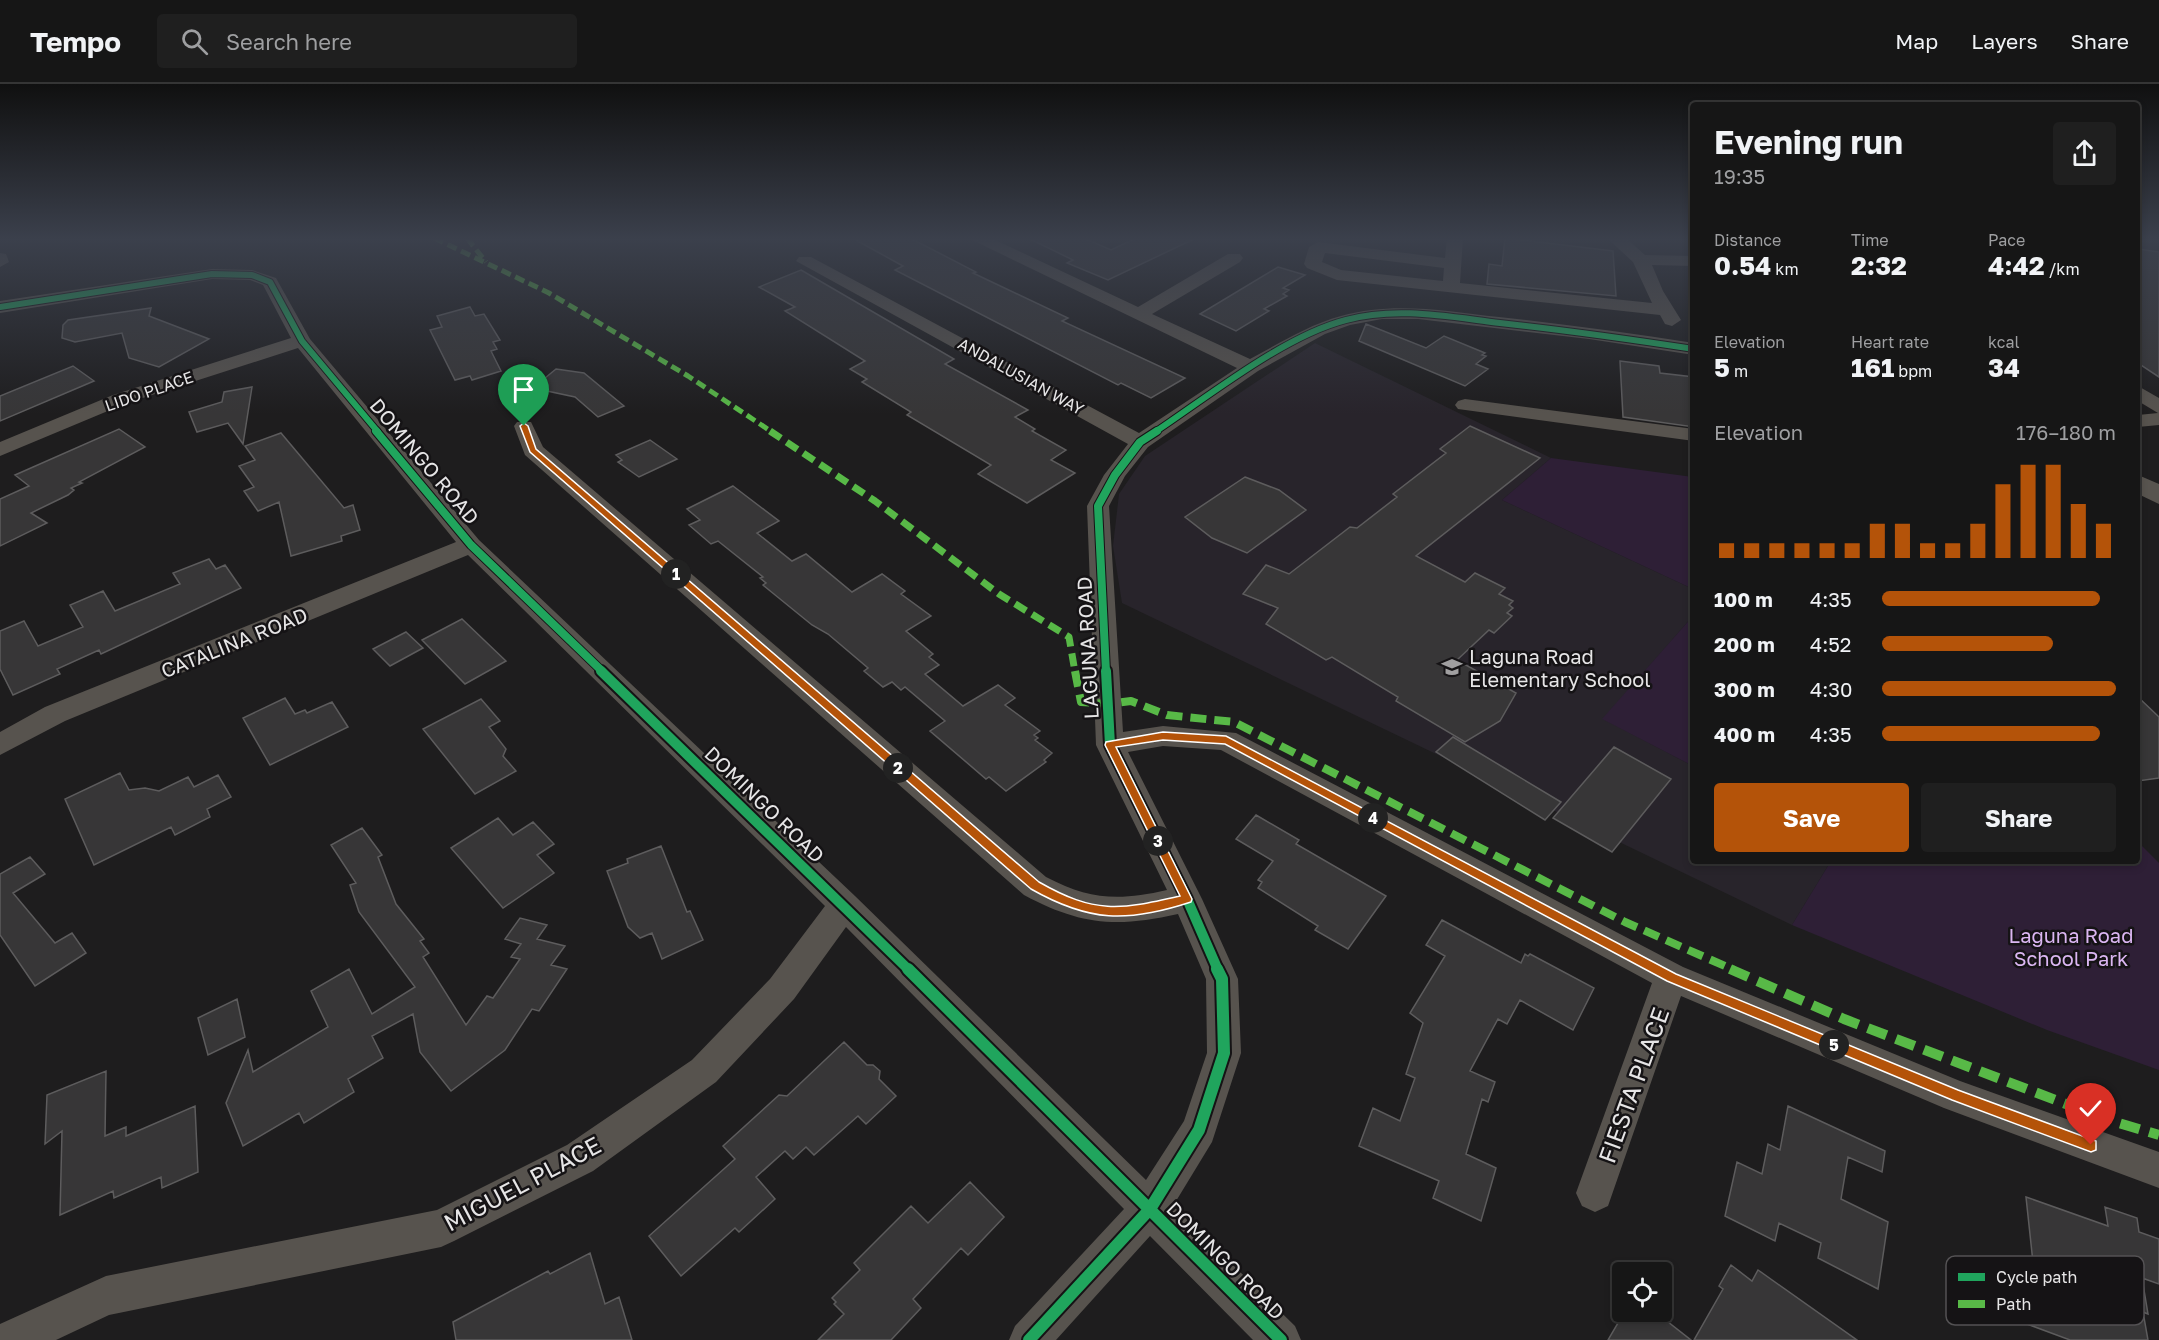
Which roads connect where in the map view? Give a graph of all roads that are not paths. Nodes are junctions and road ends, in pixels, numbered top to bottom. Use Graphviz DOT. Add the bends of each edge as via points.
graph roads {
  1 [pos="67,297"];
  2 [pos="278,297"];
  3 [pos="871,297"];
  4 [pos="1099,297"];
  5 [pos="1168,297"];
  6 [pos="1450,297"];
  7 [pos="1518,297"];
  8 [pos="1657,297"];
  9 [pos="0,307"];
  10 [pos="1137,315"];
  11 [pos="1669,316"];
  12 [pos="1449,317"];
  13 [pos="1690,319"];
  14 [pos="302,341"];
  15 [pos="1684,347"];
  16 [pos="1251,368"];
  17 [pos="2140,393"];
  18 [pos="1465,405"];
  19 [pos="2159,407"];
  20 [pos="2159,419"];
  21 [pos="2140,421"];
  22 [pos="524,426"];
  23 [pos="1690,434"];
  24 [pos="1140,442"];
  25 [pos="0,450"];
  26 [pos="2140,484"];
  27 [pos="2159,496"];
  28 [pos="471,545"];
  29 [pos="0,745"];
  30 [pos="1110,745"];
  31 [pos="1187,899"];
  32 [pos="844,905"];
  33 [pos="1671,977"];
  34 [pos="2159,1170"];
  35 [pos="1595,1193"];
  36 [pos="1150,1209"];
  37 [pos="11,1340"];
  38 [pos="1029,1340"];
  39 [pos="1281,1340"];
  1 -- 9 [label="street, DOMINGO ROAD"];
  2 -- 14 [label="street, DOMINGO ROAD"];
  3 -- 24 [label="street, ANDALUSIAN WAY"];
  4 -- 10 [label="street"];
  5 -- 10 [label="street"];
  6 -- 12 [label="street"];
  7 -- 11 [label="street"];
  8 -- 11 [label="street"];
  10 -- 16 [label="street"];
  11 -- 13 [label="street"];
  11 -- 15 [label="street"];
  12 -- 15 [label="street, LAGUNA ROAD"];
  12 -- 16 [label="street, LAGUNA ROAD" via="1382,313 1346,320 1318,330"];
  14 -- 25 [label="street, LIDO PLACE" via="120,399"];
  14 -- 28 [label="street, DOMINGO ROAD"];
  16 -- 24 [label="street, LAGUNA ROAD"];
  17 -- 19 [label="street"];
  18 -- 23 [label="street"];
  20 -- 21 [label="street"];
  22 -- 31 [label="street" via="532,450 1035,886 1065,903 1100,912 1140,910"];
  24 -- 30 [label="street, LAGUNA ROAD" via="1098,506"];
  26 -- 27 [label="main road"];
  28 -- 29 [label="street, CATALINA ROAD" via="55,714"];
  28 -- 32 [label="street, DOMINGO ROAD"];
  30 -- 31 [label="street, LAGUNA ROAD"];
  30 -- 33 [label="street" via="1163,736 1226,740"];
  31 -- 36 [label="street, LAGUNA ROAD" via="1222,979 1224,1053 1199,1130"];
  32 -- 36 [label="street, DOMINGO ROAD"];
  32 -- 37 [label="street, MIGUEL PLACE" via="782,988 704,1071 579,1158 441,1228 106,1296"];
  33 -- 34 [label="street" via="1956,1096"];
  33 -- 35 [label="street, FIESTA PLACE"];
  36 -- 38 [label="street, LAGUNA ROAD"];
  36 -- 39 [label="street, DOMINGO ROAD"];
}
